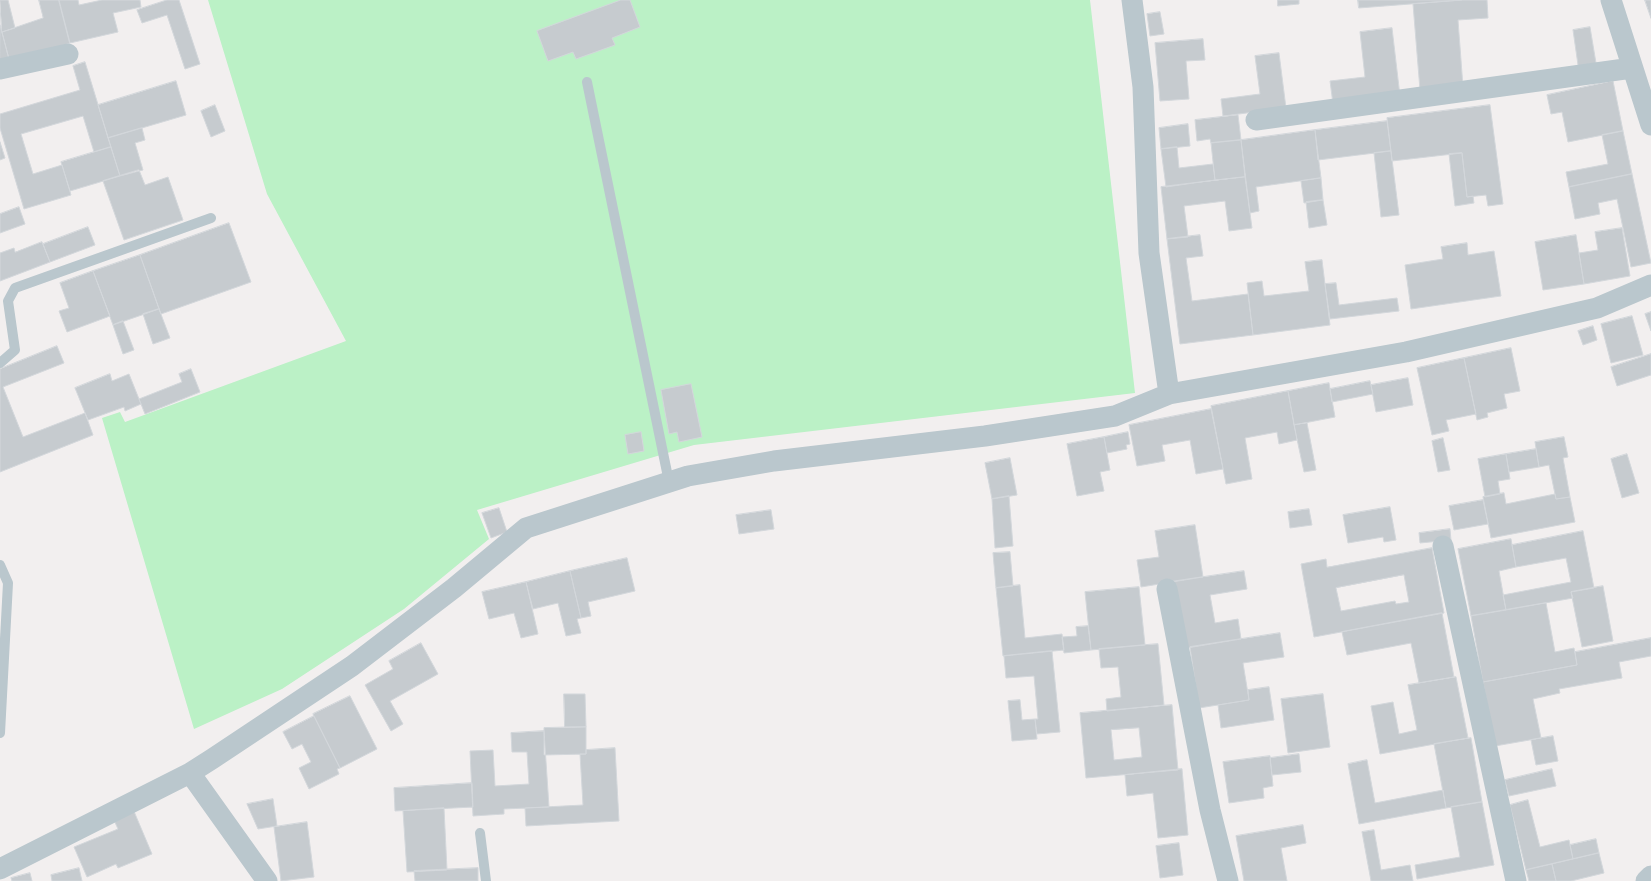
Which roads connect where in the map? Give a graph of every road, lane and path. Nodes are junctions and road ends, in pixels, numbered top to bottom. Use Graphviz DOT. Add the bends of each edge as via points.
graph roads {
  1 [pos="1132,0"];
  2 [pos="1611,0"];
  3 [pos="68,54"];
  4 [pos="1632,68"];
  5 [pos="0,69"];
  6 [pos="587,82"];
  7 [pos="1256,120"];
  8 [pos="1651,125"];
  9 [pos="211,218"];
  10 [pos="1651,286"];
  11 [pos="0,363"];
  12 [pos="1169,394"];
  13 [pos="669,482"];
  14 [pos="1443,546"];
  15 [pos="0,565"];
  16 [pos="1167,589"];
  17 [pos="2,700"];
  18 [pos="0,733"];
  19 [pos="190,773"];
  20 [pos="480,833"];
  21 [pos="0,869"];
  22 [pos="1651,876"];
  23 [pos="267,881"];
  24 [pos="486,881"];
  25 [pos="1228,881"];
  26 [pos="1516,881"];
  27 [pos="1646,881"];
  1 -- 12 [label="street" via="1143,87 1149,253"];
  2 -- 4 [label="street"];
  3 -- 5 [label="street"];
  4 -- 7 [label="street"];
  4 -- 8 [label="street"];
  6 -- 13 [label="lane"];
  9 -- 11 [label="lane" via="15,288 8,302 15,350"];
  10 -- 12 [label="street" via="1597,308 1406,352"];
  12 -- 13 [label="street" via="1115,416 774,462"];
  13 -- 19 [label="street" via="526,528 352,666"];
  14 -- 26 [label="street"];
  15 -- 17 [label="lane" via="8,583"];
  16 -- 25 [label="street" via="1210,810"];
  17 -- 18 [label="lane"];
  19 -- 21 [label="street"];
  19 -- 23 [label="street"];
  20 -- 24 [label="lane"];
  22 -- 27 [label="street"];
}
